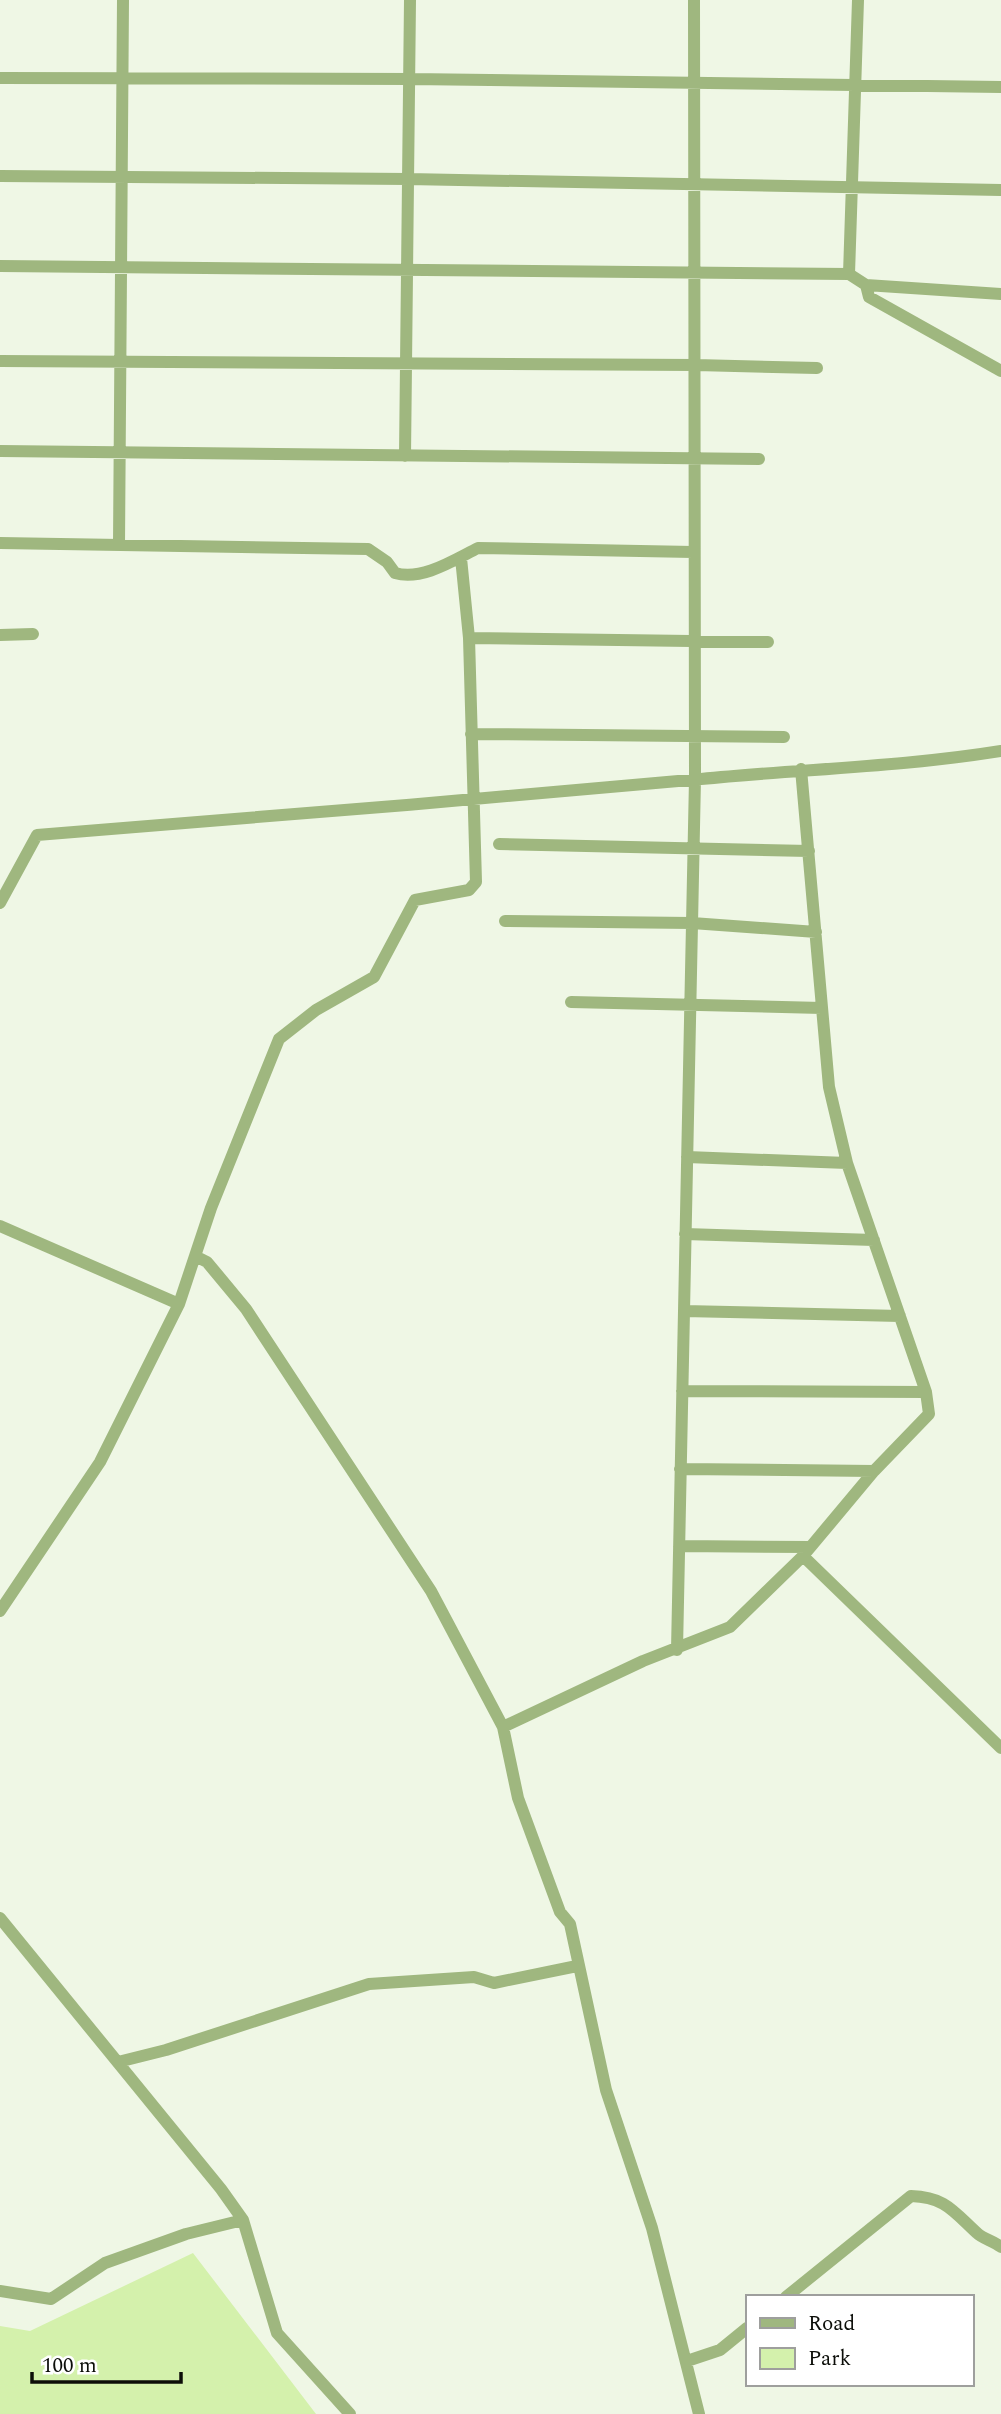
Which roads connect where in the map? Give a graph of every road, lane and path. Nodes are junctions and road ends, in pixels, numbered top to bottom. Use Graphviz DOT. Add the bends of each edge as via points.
graph roads {
  1 [pos="123,0"];
  2 [pos="410,0"];
  3 [pos="694,0"];
  4 [pos="858,0"];
  5 [pos="0,78"];
  6 [pos="122,79"];
  7 [pos="411,79"];
  8 [pos="694,85"];
  9 [pos="856,87"];
  10 [pos="1001,87"];
  11 [pos="0,176"];
  12 [pos="124,176"];
  13 [pos="408,179"];
  14 [pos="695,184"];
  15 [pos="852,187"];
  16 [pos="1001,190"];
  17 [pos="0,266"];
  18 [pos="121,266"];
  19 [pos="408,270"];
  20 [pos="849,274"];
  21 [pos="697,275"];
  22 [pos="866,285"];
  23 [pos="1001,294"];
  24 [pos="0,361"];
  25 [pos="119,362"];
  26 [pos="407,363"];
  27 [pos="696,365"];
  28 [pos="817,368"];
  29 [pos="1001,371"];
  30 [pos="0,452"];
  31 [pos="121,453"];
  32 [pos="405,456"];
  33 [pos="693,456"];
  34 [pos="759,459"];
  35 [pos="0,543"];
  36 [pos="119,544"];
  37 [pos="693,552"];
  38 [pos="461,558"];
  39 [pos="33,634"];
  40 [pos="0,635"];
  41 [pos="469,639"];
  42 [pos="693,642"];
  43 [pos="768,642"];
  44 [pos="471,734"];
  45 [pos="695,735"];
  46 [pos="784,737"];
  47 [pos="1001,751"];
  48 [pos="801,769"];
  49 [pos="695,779"];
  50 [pos="472,801"];
  51 [pos="499,844"];
  52 [pos="694,850"];
  53 [pos="809,851"];
  54 [pos="0,903"];
  55 [pos="505,921"];
  56 [pos="692,923"];
  57 [pos="816,932"];
  58 [pos="571,1002"];
  59 [pos="691,1007"];
  60 [pos="822,1008"];
  61 [pos="687,1157"];
  62 [pos="847,1163"];
  63 [pos="0,1226"];
  64 [pos="685,1234"];
  65 [pos="874,1240"];
  66 [pos="195,1256"];
  67 [pos="180,1304"];
  68 [pos="684,1311"];
  69 [pos="900,1316"];
  70 [pos="682,1391"];
  71 [pos="926,1392"];
  72 [pos="680,1469"];
  73 [pos="874,1471"];
  74 [pos="679,1546"];
  75 [pos="806,1551"];
  76 [pos="0,1611"];
  77 [pos="677,1650"];
  78 [pos="503,1727"];
  79 [pos="1001,1748"];
  80 [pos="0,1918"];
  81 [pos="577,1966"];
  82 [pos="118,2062"];
  83 [pos="243,2220"];
  84 [pos="1001,2247"];
  85 [pos="0,2291"];
  86 [pos="788,2295"];
  87 [pos="746,2329"];
  88 [pos="687,2361"];
  89 [pos="350,2414"];
  90 [pos="699,2414"];
  1 -- 6 [label="street"];
  2 -- 7 [label="street"];
  3 -- 8 [label="street"];
  4 -- 9 [label="street"];
  5 -- 6 [label="street"];
  6 -- 7 [label="street"];
  6 -- 12 [label="street"];
  7 -- 8 [label="street"];
  7 -- 13 [label="street"];
  8 -- 9 [label="street"];
  8 -- 14 [label="street"];
  9 -- 10 [label="street"];
  9 -- 15 [label="street"];
  11 -- 12 [label="street"];
  12 -- 13 [label="street"];
  12 -- 18 [label="street"];
  13 -- 14 [label="street"];
  13 -- 19 [label="street"];
  14 -- 15 [label="street"];
  14 -- 21 [label="street"];
  15 -- 16 [label="street"];
  15 -- 20 [label="street"];
  17 -- 18 [label="street"];
  18 -- 19 [label="street"];
  18 -- 25 [label="street"];
  19 -- 21 [label="street"];
  19 -- 26 [label="street"];
  20 -- 21 [label="street"];
  20 -- 22 [label="street"];
  21 -- 27 [label="street"];
  22 -- 23 [label="street"];
  22 -- 29 [label="street" via="869,296"];
  24 -- 25 [label="street"];
  25 -- 26 [label="street"];
  25 -- 31 [label="street"];
  26 -- 27 [label="street"];
  26 -- 32 [label="street"];
  27 -- 28 [label="street"];
  27 -- 33 [label="street"];
  30 -- 31 [label="street"];
  31 -- 32 [label="street"];
  31 -- 36 [label="street"];
  32 -- 33 [label="street"];
  33 -- 34 [label="street"];
  33 -- 37 [label="street"];
  35 -- 36 [label="street"];
  36 -- 38 [label="street" via="368,549 395,573 408,578"];
  37 -- 38 [label="street" via="478,548"];
  37 -- 42 [label="street"];
  38 -- 41 [label="street"];
  39 -- 40 [label="street"];
  41 -- 42 [label="street"];
  41 -- 44 [label="street"];
  42 -- 43 [label="street"];
  42 -- 45 [label="street"];
  44 -- 45 [label="street"];
  44 -- 50 [label="street"];
  45 -- 46 [label="street"];
  45 -- 49 [label="street"];
  47 -- 48 [label="street" via="936,762"];
  48 -- 49 [label="street"];
  48 -- 53 [label="street"];
  49 -- 50 [label="street"];
  49 -- 52 [label="street"];
  50 -- 54 [label="street" via="37,835"];
  50 -- 66 [label="street" via="476,882 469,890 415,900 374,977 316,1010 279,1039"];
  51 -- 52 [label="street"];
  52 -- 53 [label="street"];
  52 -- 56 [label="street"];
  53 -- 57 [label="street"];
  55 -- 56 [label="street"];
  56 -- 57 [label="street"];
  56 -- 59 [label="street"];
  57 -- 60 [label="street"];
  58 -- 59 [label="street"];
  59 -- 60 [label="street"];
  59 -- 61 [label="street"];
  60 -- 62 [label="street" via="829,1087"];
  61 -- 62 [label="street"];
  61 -- 64 [label="street"];
  62 -- 65 [label="street"];
  63 -- 67 [label="street"];
  64 -- 65 [label="street"];
  64 -- 68 [label="street"];
  65 -- 69 [label="street"];
  66 -- 67 [label="street"];
  66 -- 78 [label="street" via="207,1262 246,1309 431,1591"];
  67 -- 76 [label="street" via="100,1462"];
  68 -- 69 [label="street"];
  68 -- 70 [label="street"];
  69 -- 71 [label="street"];
  70 -- 71 [label="street"];
  70 -- 72 [label="street"];
  71 -- 73 [label="street" via="929,1414 925,1422"];
  72 -- 73 [label="street"];
  72 -- 74 [label="street"];
  73 -- 75 [label="street"];
  74 -- 75 [label="street"];
  74 -- 77 [label="street"];
  75 -- 77 [label="street" via="730,1627"];
  75 -- 79 [label="street"];
  77 -- 78 [label="street" via="643,1661"];
  78 -- 81 [label="street" via="518,1798 560,1912 570,1924"];
  80 -- 82 [label="street"];
  81 -- 82 [label="street" via="494,1983 474,1977 369,1984"];
  81 -- 88 [label="street" via="606,2090 652,2228"];
  82 -- 83 [label="street"];
  83 -- 85 [label="street" via="186,2234 105,2263 51,2299"];
  83 -- 89 [label="street" via="277,2333"];
  84 -- 86 [label="street" via="980,2236 933,2196 911,2196"];
  87 -- 88 [label="street" via="720,2350"];
  88 -- 90 [label="street"];
}
